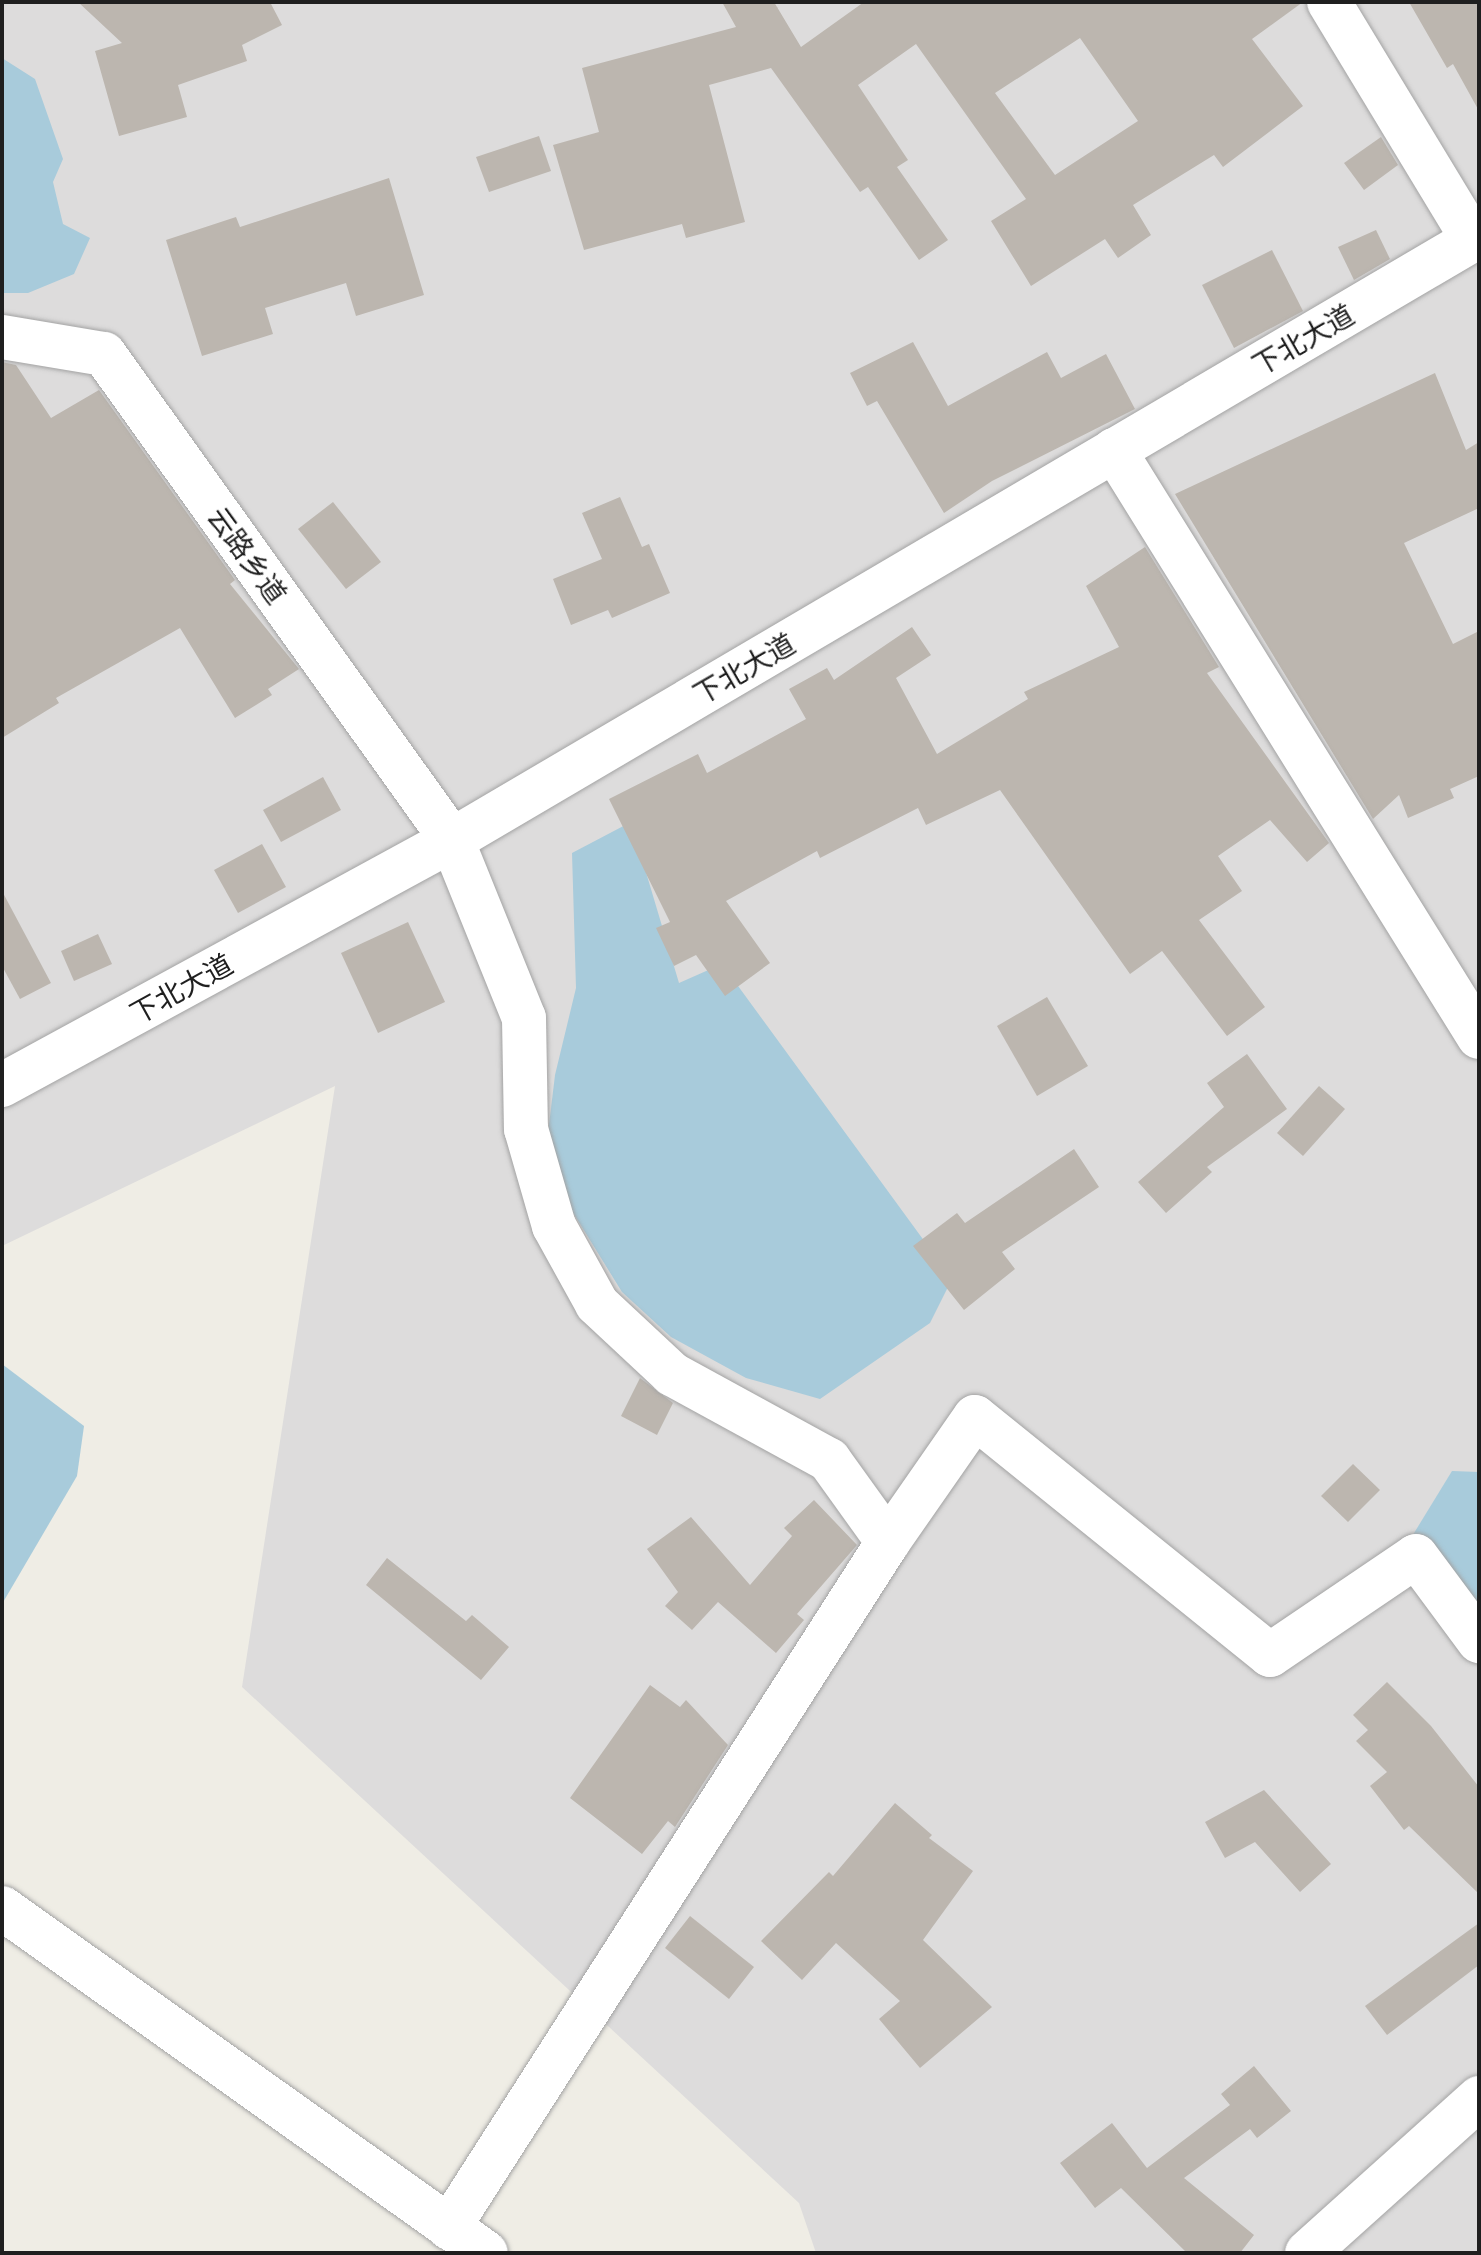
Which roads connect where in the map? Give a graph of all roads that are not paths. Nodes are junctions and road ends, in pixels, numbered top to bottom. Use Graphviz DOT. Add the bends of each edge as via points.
graph roads {
  1 [pos="1329,2"];
  2 [pos="1476,238"];
  3 [pos="2,337"];
  4 [pos="1114,450"];
  5 [pos="452,840"];
  6 [pos="1479,1037"];
  7 [pos="2,1085"];
  8 [pos="888,1542"];
  9 [pos="1479,1641"];
  10 [pos="2,1908"];
  11 [pos="1479,2098"];
  12 [pos="449,2227"];
  13 [pos="486,2253"];
  14 [pos="1307,2253"];
  1 -- 2 [label="street"];
  2 -- 4 [label="street, 下北大道"];
  3 -- 5 [label="street, 云路乡道" via="104,354"];
  4 -- 5 [label="street, 下北大道"];
  4 -- 6 [label="street"];
  5 -- 7 [label="street, 下北大道"];
  5 -- 8 [label="street, 云路乡道" via="524,1018 526,1129 554,1226 597,1304 672,1374 829,1460"];
  8 -- 9 [label="street" via="975,1417 1270,1655 1416,1556"];
  8 -- 12 [label="street"];
  10 -- 12 [label="street"];
  11 -- 14 [label="street"];
  12 -- 13 [label="street"];
}
